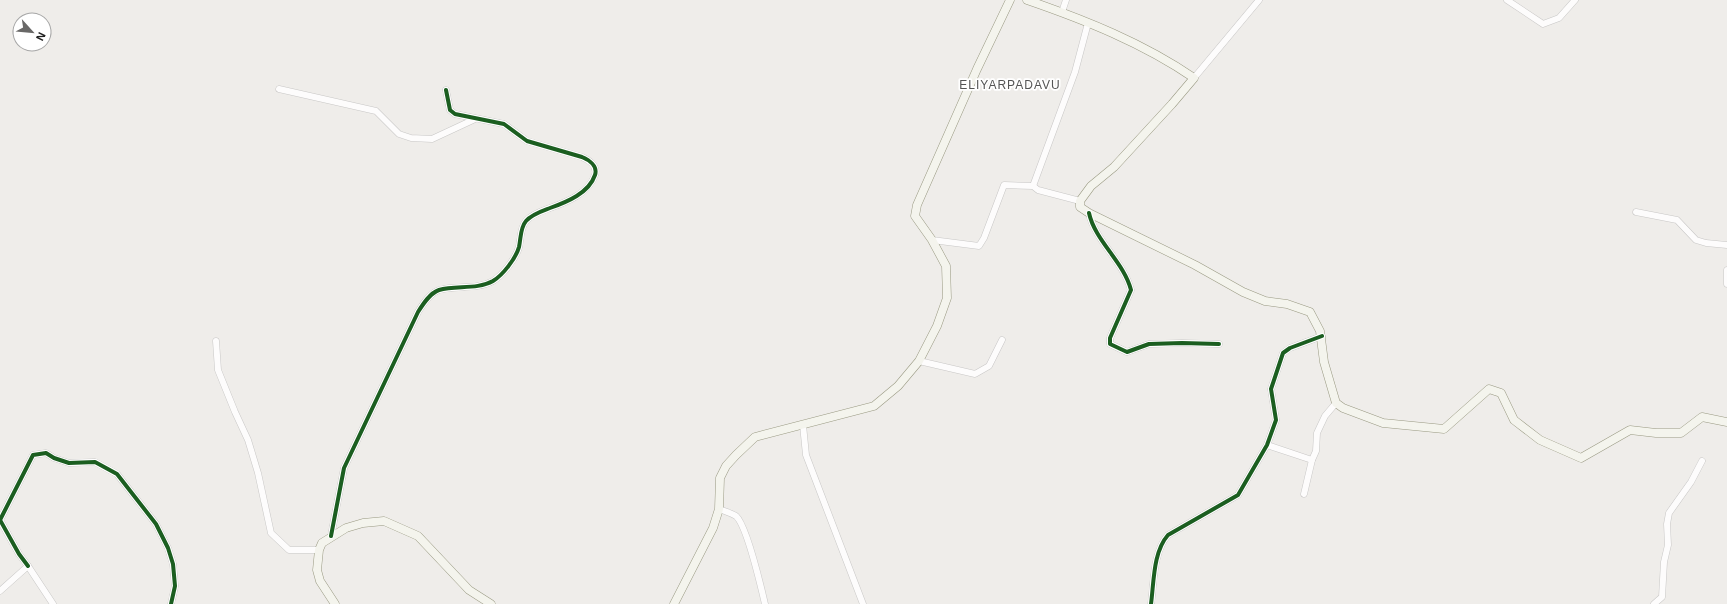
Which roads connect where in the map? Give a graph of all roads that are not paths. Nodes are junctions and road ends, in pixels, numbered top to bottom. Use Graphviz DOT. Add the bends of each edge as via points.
graph roads {
  1 [pos="1010,0"];
  2 [pos="1027,0"];
  3 [pos="1066,0"];
  4 [pos="1259,0"];
  5 [pos="1507,0"];
  6 [pos="1575,0"];
  7 [pos="1062,12"];
  8 [pos="1088,23"];
  9 [pos="1194,78"];
  10 [pos="279,89"];
  11 [pos="446,90"];
  12 [pos="475,119"];
  13 [pos="1033,186"];
  14 [pos="1080,201"];
  15 [pos="1636,212"];
  16 [pos="1089,213"];
  17 [pos="932,240"];
  18 [pos="1727,244"];
  19 [pos="1727,270"];
  20 [pos="1727,284"];
  21 [pos="1322,336"];
  22 [pos="1002,340"];
  23 [pos="216,341"];
  24 [pos="1219,344"];
  25 [pos="919,361"];
  26 [pos="1336,403"];
  27 [pos="1727,422"];
  28 [pos="803,425"];
  29 [pos="1267,446"];
  30 [pos="1312,460"];
  31 [pos="1702,460"];
  32 [pos="1304,494"];
  33 [pos="719,509"];
  34 [pos="331,536"];
  35 [pos="319,550"];
  36 [pos="28,566"];
  37 [pos="0,591"];
  38 [pos="53,604"];
  39 [pos="171,604"];
  40 [pos="334,604"];
  41 [pos="492,604"];
  42 [pos="674,604"];
  43 [pos="765,604"];
  44 [pos="863,604"];
  45 [pos="1151,604"];
  46 [pos="1654,604"];
  1 -- 17 [label="main road" via="917,205 915,216"];
  2 -- 7 [label="main road"];
  3 -- 7 [label="street"];
  4 -- 9 [label="street"];
  5 -- 6 [label="street" via="1542,24 1560,18"];
  7 -- 8 [label="main road"];
  8 -- 9 [label="main road" via="1168,60"];
  8 -- 13 [label="street" via="1075,72"];
  9 -- 14 [label="main road" via="1114,167 1091,186"];
  10 -- 12 [label="street" via="376,111 399,134 411,138 432,139"];
  11 -- 12 [label="street" via="450,110 455,114"];
  12 -- 34 [label="street" via="504,124 527,141 582,157 594,165 596,172 592,182 583,192 527,219 522,226 518,249 511,263 494,281 480,286 438,290 426,300 344,468"];
  13 -- 14 [label="street" via="1038,190"];
  13 -- 17 [label="street" via="1004,185 979,246"];
  14 -- 16 [label="main road" via="1080,207"];
  15 -- 18 [label="street" via="1677,220 1696,240"];
  16 -- 21 [label="main road" via="1195,265 1243,292 1265,301 1287,304 1310,312"];
  16 -- 24 [label="street" via="1105,245 1129,282 1131,290 1110,338 1110,344 1127,352 1149,344"];
  17 -- 25 [label="main road" via="946,266 947,298 937,326"];
  19 -- 20 [label="street"];
  21 -- 26 [label="main road" via="1324,362"];
  21 -- 29 [label="street" via="1290,348 1283,354 1271,389 1276,420"];
  22 -- 25 [label="street" via="989,366 975,374"];
  23 -- 35 [label="street" via="218,370 248,440 271,533 288,550"];
  25 -- 28 [label="main road" via="898,386 874,406"];
  26 -- 27 [label="main road" via="1383,423 1444,429 1489,389 1501,393 1514,420 1540,440 1581,458 1630,430 1681,433 1702,417"];
  26 -- 30 [label="street" via="1325,416 1317,433 1316,451"];
  28 -- 33 [label="main road" via="755,437 736,455 720,478"];
  28 -- 44 [label="street" via="806,455"];
  29 -- 30 [label="street"];
  29 -- 45 [label="street" via="1238,495 1168,535 1161,543"];
  30 -- 32 [label="street"];
  31 -- 46 [label="street" via="1669,513 1662,596"];
  33 -- 42 [label="main road" via="713,528"];
  33 -- 43 [label="street" via="735,516 741,523"];
  34 -- 35 [label="main road" via="322,543"];
  34 -- 41 [label="main road" via="346,528 384,521 418,536 469,590"];
  35 -- 40 [label="main road" via="317,570 320,581"];
  36 -- 37 [label="street"];
  36 -- 38 [label="street"];
  36 -- 39 [label="street" via="0,520 30,458 46,453 69,463 95,462 117,474 156,524 173,564 175,586"];
}
